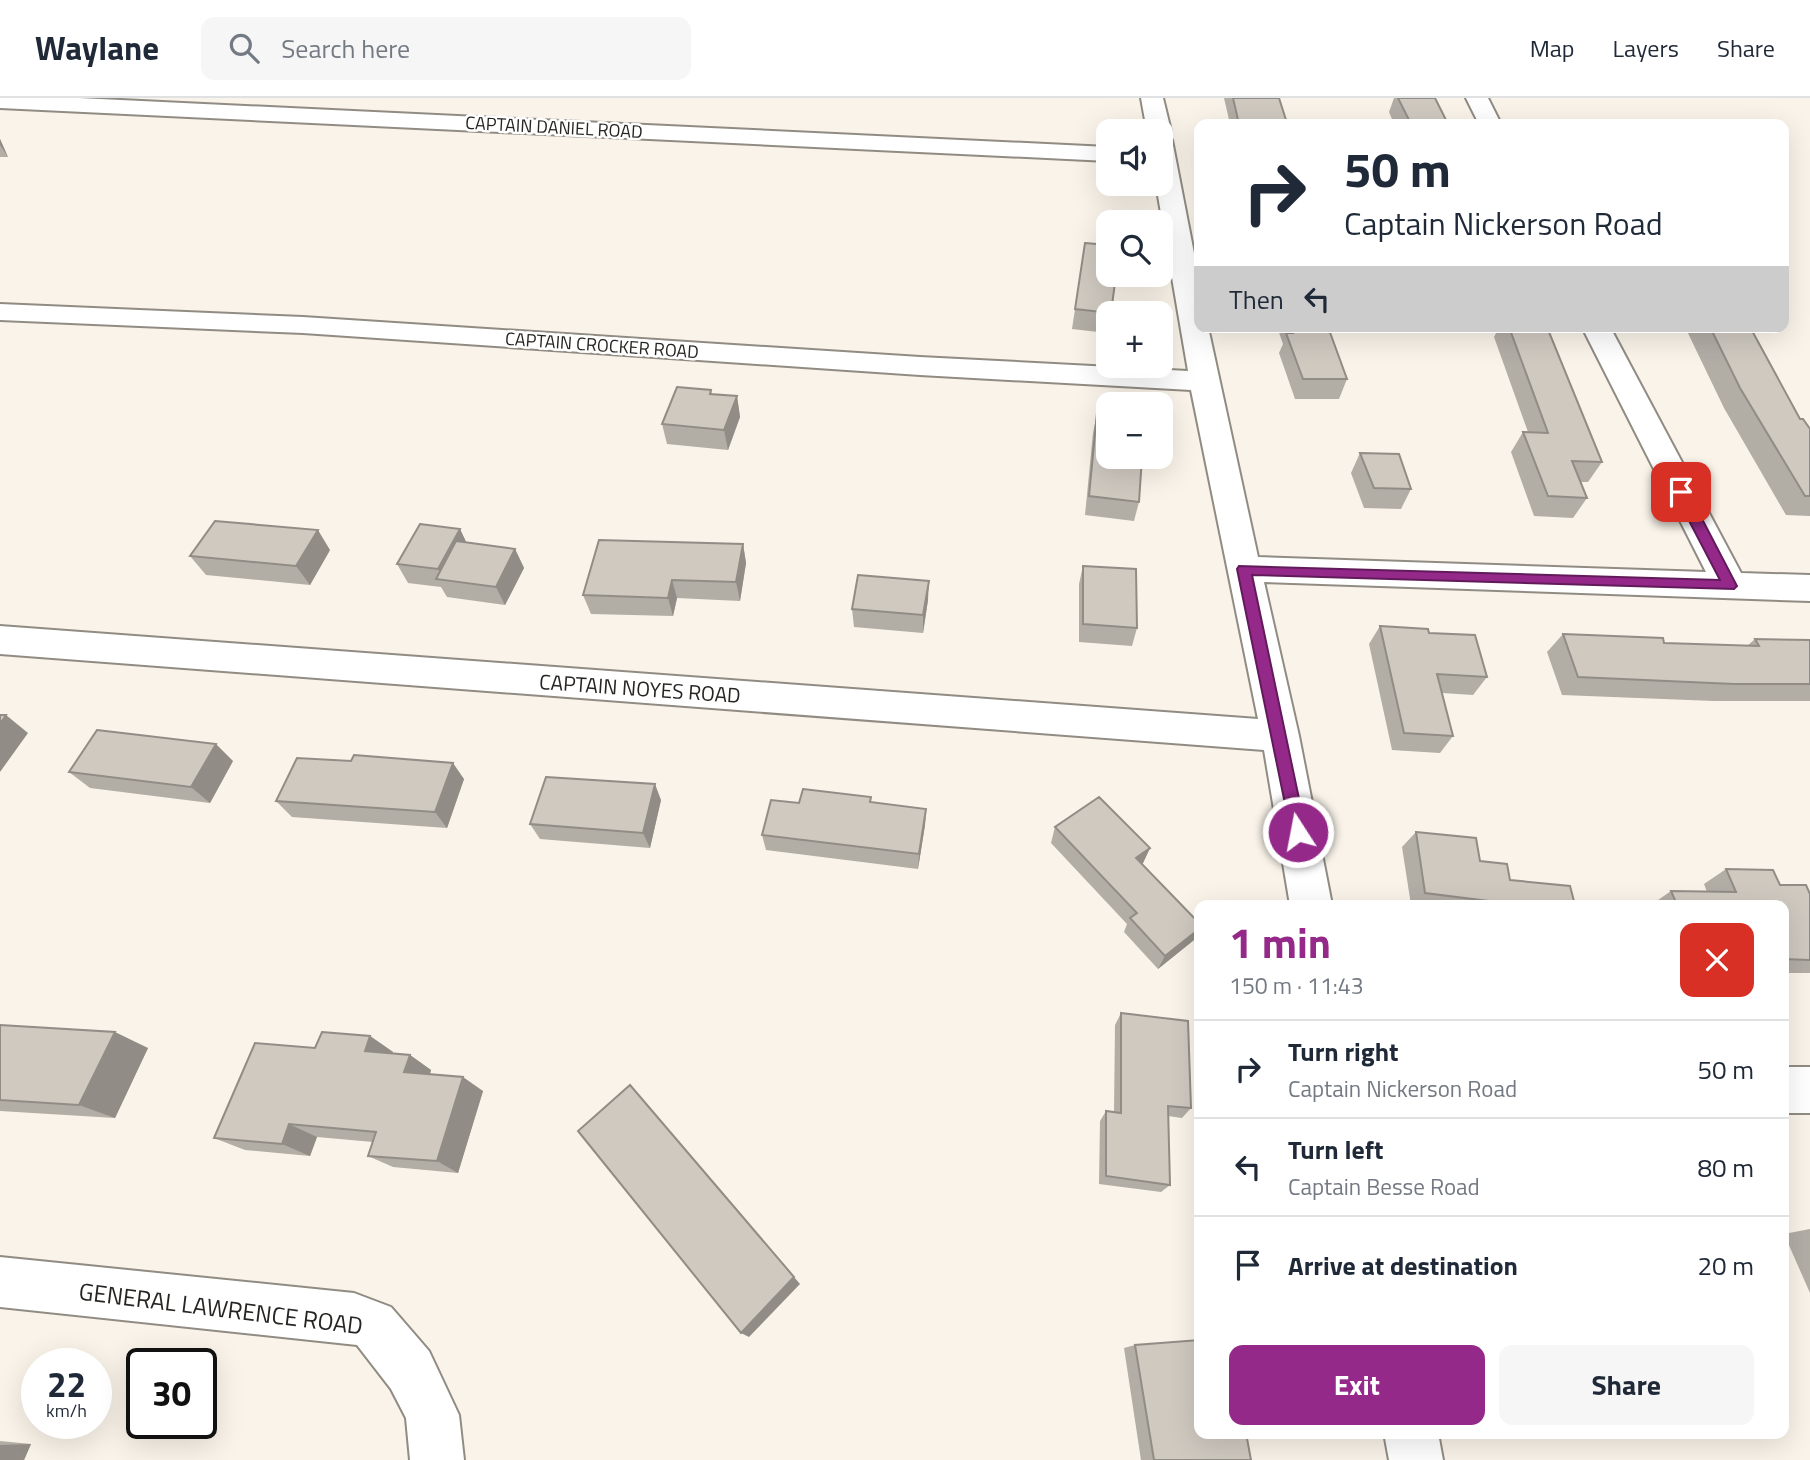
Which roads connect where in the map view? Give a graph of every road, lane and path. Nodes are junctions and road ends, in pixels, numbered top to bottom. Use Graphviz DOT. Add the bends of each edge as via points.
graph roads {
  1 [pos="1152,98"];
  2 [pos="1476,98"];
  3 [pos="0,101"];
  4 [pos="1156,119"];
  5 [pos="1487,119"];
  6 [pos="1096,153"];
  7 [pos="1170,196"];
  8 [pos="0,313"];
  9 [pos="1194,326"];
  10 [pos="1195,333"];
  11 [pos="1599,333"];
  12 [pos="1204,381"];
  13 [pos="1244,569"];
  14 [pos="1730,586"];
  15 [pos="1810,588"];
  16 [pos="0,640"];
  17 [pos="1280,736"];
  18 [pos="1310,900"];
  19 [pos="1789,1090"];
  20 [pos="1810,1090"];
  21 [pos="0,1282"];
  22 [pos="1412,1439"];
  23 [pos="437,1460"];
  24 [pos="1416,1460"];
  1 -- 4 [label="street"];
  2 -- 5 [label="street"];
  3 -- 6 [label="street, CAPTAIN DANIEL ROAD"];
  7 -- 9 [label="street"];
  8 -- 12 [label="street, CAPTAIN CROCKER ROAD" via="303,325"];
  10 -- 12 [label="street"];
  11 -- 14 [label="street"];
  12 -- 13 [label="street"];
  13 -- 14 [label="street"];
  13 -- 17 [label="street"];
  14 -- 15 [label="street"];
  16 -- 17 [label="street, CAPTAIN NOYES ROAD"];
  17 -- 18 [label="street"];
  19 -- 20 [label="street"];
  21 -- 23 [label="street, GENERAL LAWRENCE ROAD" via="373,1325 410,1370 432,1415"];
  22 -- 24 [label="street"];
}
